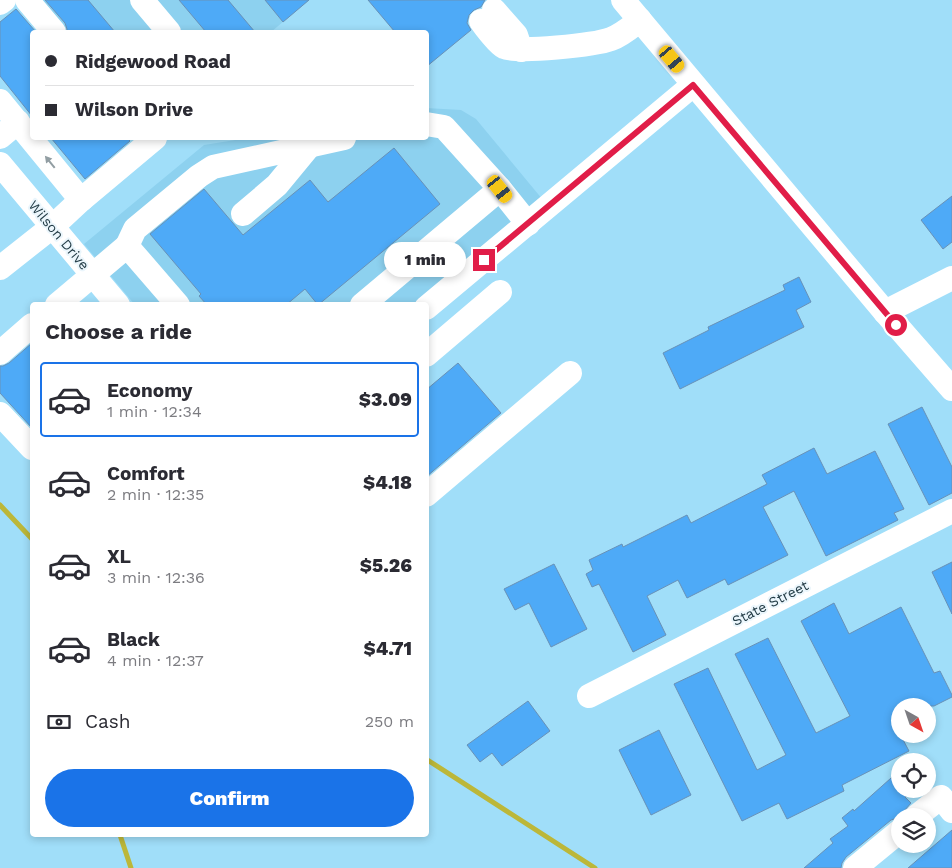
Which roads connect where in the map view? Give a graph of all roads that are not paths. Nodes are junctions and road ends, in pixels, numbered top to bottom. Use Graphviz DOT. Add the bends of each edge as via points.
graph roads {
  1 [pos="4,0"];
  2 [pos="27,0"];
  3 [pos="142,0"];
  4 [pos="623,0"];
  5 [pos="0,3"];
  6 [pos="488,16"];
  7 [pos="640,20"];
  8 [pos="52,30"];
  9 [pos="168,30"];
  10 [pos="693,85"];
  11 [pos="0,101"];
  12 [pos="429,124"];
  13 [pos="9,129"];
  14 [pos="147,140"];
  15 [pos="334,140"];
  16 [pos="310,145"];
  17 [pos="0,164"];
  18 [pos="500,189"];
  19 [pos="81,200"];
  20 [pos="239,210"];
  21 [pos="528,224"];
  22 [pos="52,227"];
  23 [pos="127,246"];
  24 [pos="0,268"];
  25 [pos="92,275"];
  26 [pos="952,278"];
  27 [pos="500,292"];
  28 [pos="60,302"];
  29 [pos="115,302"];
  30 [pos="175,302"];
  31 [pos="366,302"];
  32 [pos="429,306"];
  33 [pos="886,312"];
  34 [pos="30,328"];
  35 [pos="429,352"];
  36 [pos="0,353"];
  37 [pos="570,373"];
  38 [pos="952,389"];
  39 [pos="0,414"];
  40 [pos="30,446"];
  41 [pos="429,492"];
  42 [pos="952,511"];
  43 [pos="589,696"];
  44 [pos="927,808"];
  45 [pos="952,811"];
  46 [pos="891,838"];
  47 [pos="855,868"];
  1 -- 5 [label="street"];
  2 -- 8 [label="street"];
  3 -- 9 [label="street"];
  4 -- 7 [label="street"];
  6 -- 7 [label="street" via="503,47 521,50 600,42 628,30"];
  7 -- 10 [label="street"];
  10 -- 21 [label="street"];
  10 -- 33 [label="street"];
  11 -- 13 [label="street"];
  12 -- 18 [label="street" via="444,127"];
  19 -- 13 [label="street, one-way"];
  14 -- 19 [label="street"];
  15 -- 16 [label="street"];
  16 -- 20 [label="street" via="269,176"];
  16 -- 23 [label="street" via="212,167 135,229"];
  17 -- 22 [label="street, Wilson Drive"];
  18 -- 21 [label="street"];
  18 -- 31 [label="street"];
  19 -- 22 [label="street"];
  21 -- 32 [label="street"];
  22 -- 24 [label="street"];
  22 -- 25 [label="street, Wilson Drive"];
  23 -- 25 [label="street"];
  23 -- 30 [label="street"];
  25 -- 28 [label="street"];
  25 -- 29 [label="street, Wilson Drive"];
  26 -- 33 [label="street"];
  27 -- 35 [label="street"];
  33 -- 38 [label="street"];
  34 -- 36 [label="street"];
  37 -- 41 [label="street"];
  39 -- 40 [label="street"];
  42 -- 43 [label="street, State Street"];
  44 -- 45 [label="street" via="941,797"];
  46 -- 47 [label="street"];
}
